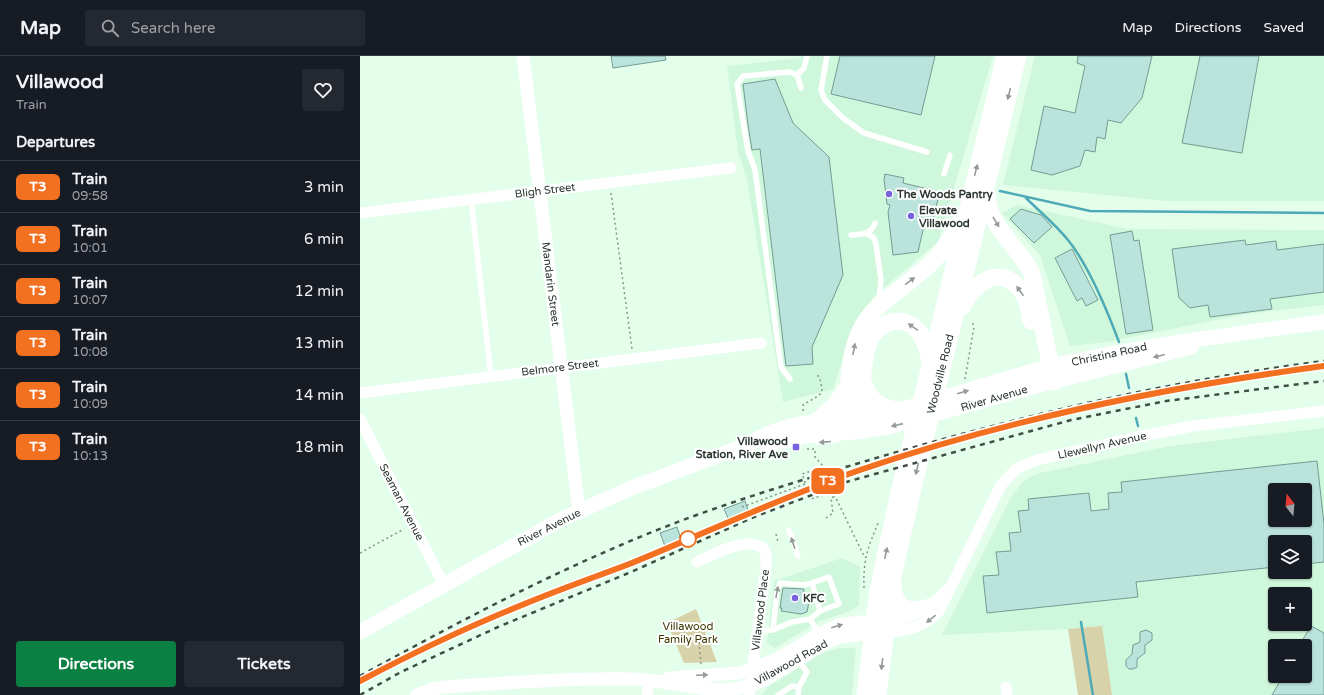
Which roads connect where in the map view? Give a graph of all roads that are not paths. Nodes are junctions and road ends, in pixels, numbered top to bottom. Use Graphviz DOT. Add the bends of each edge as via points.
graph roads {
  1 [pos="523,56"];
  2 [pos="807,56"];
  3 [pos="827,56"];
  4 [pos="1005,56"];
  5 [pos="1018,56"];
  6 [pos="797,75"];
  7 [pos="801,88"];
  8 [pos="927,152"];
  9 [pos="950,155"];
  10 [pos="731,168"];
  11 [pos="944,174"];
  12 [pos="979,187"];
  13 [pos="540,191"];
  14 [pos="471,199"];
  15 [pos="360,213"];
  16 [pos="875,223"];
  17 [pos="867,234"];
  18 [pos="851,236"];
  19 [pos="879,305"];
  20 [pos="1324,322"];
  21 [pos="952,327"];
  22 [pos="761,343"];
  23 [pos="930,361"];
  24 [pos="562,367"];
  25 [pos="1047,375"];
  26 [pos="491,376"];
  27 [pos="790,379"];
  28 [pos="863,381"];
  29 [pos="847,387"];
  30 [pos="929,392"];
  31 [pos="360,393"];
  32 [pos="898,410"];
  33 [pos="1324,411"];
  34 [pos="810,418"];
  35 [pos="360,419"];
  36 [pos="855,425"];
  37 [pos="808,443"];
  38 [pos="749,444"];
  39 [pos="768,444"];
  40 [pos="802,446"];
  41 [pos="904,499"];
  42 [pos="579,512"];
  43 [pos="789,530"];
  44 [pos="798,556"];
  45 [pos="697,562"];
  46 [pos="892,581"];
  47 [pos="812,583"];
  48 [pos="444,585"];
  49 [pos="951,586"];
  50 [pos="930,607"];
  51 [pos="820,611"];
  52 [pos="810,619"];
  53 [pos="879,628"];
  54 [pos="773,630"];
  55 [pos="758,631"];
  56 [pos="360,632"];
  57 [pos="819,634"];
  58 [pos="795,655"];
  59 [pos="753,670"];
  60 [pos="650,680"];
  61 [pos="799,687"];
  62 [pos="750,690"];
  63 [pos="417,695"];
  64 [pos="647,695"];
  65 [pos="778,695"];
  66 [pos="798,695"];
  67 [pos="865,695"];
  68 [pos="878,695"];
  1 -- 13 [label="street, Mandarin Street"];
  2 -- 6 [label="lane" via="804,68"];
  3 -- 8 [label="lane" via="821,90 825,100 842,118 864,133"];
  12 -- 4 [label="main road, Woodville Road, one-way"];
  5 -- 12 [label="main road, Woodville Road, one-way"];
  6 -- 7 [label="lane"];
  6 -- 27 [label="lane" via="789,72 743,76 737,84 748,151 755,170 781,366"];
  9 -- 11 [label="lane"];
  10 -- 13 [label="street, Bligh Street"];
  19 -- 12 [label="main road, one-way" via="940,255"];
  12 -- 21 [label="main road, Woodville Road"];
  12 -- 23 [label="main road, Woodville Road"];
  12 -- 25 [label="main road, one-way" via="992,215 1032,274"];
  13 -- 14 [label="street, Bligh Street"];
  13 -- 24 [label="street, Mandarin Street"];
  14 -- 15 [label="street, Bligh Street"];
  14 -- 26 [label="lane"];
  16 -- 17 [label="lane" via="873,230"];
  17 -- 18 [label="lane"];
  17 -- 19 [label="lane" via="874,238 876,244 881,280"];
  29 -- 19 [label="main road, one-way" via="856,341 869,315"];
  20 -- 25 [label="main road, Christina Road" via="1162,344"];
  25 -- 21 [label="main road, one-way" via="1026,300 1010,280 993,277 977,284"];
  21 -- 30 [label="main road, Woodville Road"];
  22 -- 24 [label="street, Belmore Street"];
  23 -- 28 [label="main road, one-way" via="918,330 911,324 888,322 880,327 870,341"];
  23 -- 30 [label="main road, Woodville Road"];
  24 -- 26 [label="street, Belmore Street"];
  24 -- 42 [label="street, Mandarin Street"];
  32 -- 25 [label="main road, Christina Road, one-way"];
  25 -- 36 [label="main road, River Avenue, one-way" via="901,424"];
  26 -- 31 [label="street, Belmore Street"];
  28 -- 32 [label="main road" via="869,396 877,404 883,408"];
  28 -- 36 [label="main road"];
  29 -- 34 [label="main road" via="836,404"];
  29 -- 36 [label="main road"];
  30 -- 41 [label="main road, Woodville Road"];
  32 -- 36 [label="main road, River Avenue"];
  33 -- 49 [label="street, Llewellyn Avenue" via="1172,430 1037,460 1017,468 1001,485"];
  34 -- 36 [label="main road, River Avenue"];
  34 -- 38 [label="main road, River Avenue" via="767,434"];
  35 -- 48 [label="street, Seaman Avenue"];
  36 -- 37 [label="lane, one-way" via="837,440"];
  36 -- 39 [label="main road, River Avenue"];
  38 -- 39 [label="main road, River Avenue"];
  38 -- 42 [label="main road, River Avenue" via="666,475"];
  39 -- 40 [label="lane"];
  41 -- 46 [label="main road, Woodville Road"];
  53 -- 41 [label="main road, Woodville Road, one-way" via="878,591"];
  42 -- 48 [label="main road, River Avenue" via="540,530"];
  44 -- 43 [label="lane, one-way"];
  45 -- 55 [label="street, Villawood Place" via="737,546 751,544 763,548 766,566"];
  46 -- 50 [label="main road" via="896,599 904,609"];
  46 -- 53 [label="main road, Woodville Road"];
  47 -- 51 [label="lane"];
  47 -- 51 [label="lane" via="830,577 839,604"];
  54 -- 47 [label="lane, one-way" via="780,583"];
  48 -- 56 [label="main road, River Avenue"];
  49 -- 50 [label="street, Llewellyn Avenue"];
  49 -- 53 [label="street, Llewellyn Avenue, one-way" via="944,604 927,623 906,630"];
  50 -- 53 [label="street, Llewellyn Avenue" via="914,616"];
  51 -- 52 [label="lane"];
  52 -- 54 [label="lane" via="792,622"];
  52 -- 57 [label="lane"];
  57 -- 53 [label="street, Villawood Road, one-way" via="838,625"];
  53 -- 58 [label="street, Villawood Road" via="839,638"];
  53 -- 67 [label="main road, Woodville Road"];
  53 -- 68 [label="main road, Woodville Road, one-way"];
  54 -- 55 [label="lane"];
  55 -- 59 [label="street, Villawood Place"];
  57 -- 58 [label="street, Villawood Road"];
  58 -- 59 [label="street, Villawood Road"];
  58 -- 61 [label="lane" via="807,672"];
  58 -- 62 [label="street, Villawood Road"];
  60 -- 59 [label="street, Villawood Road, one-way" via="727,675"];
  59 -- 62 [label="street, Villawood Place"];
  60 -- 62 [label="street, Villawood Road" via="701,688"];
  60 -- 63 [label="street, Villawood Road" via="582,679 444,687"];
  60 -- 64 [label="street"];
  61 -- 65 [label="lane" via="792,686"];
  61 -- 66 [label="lane"];
}
